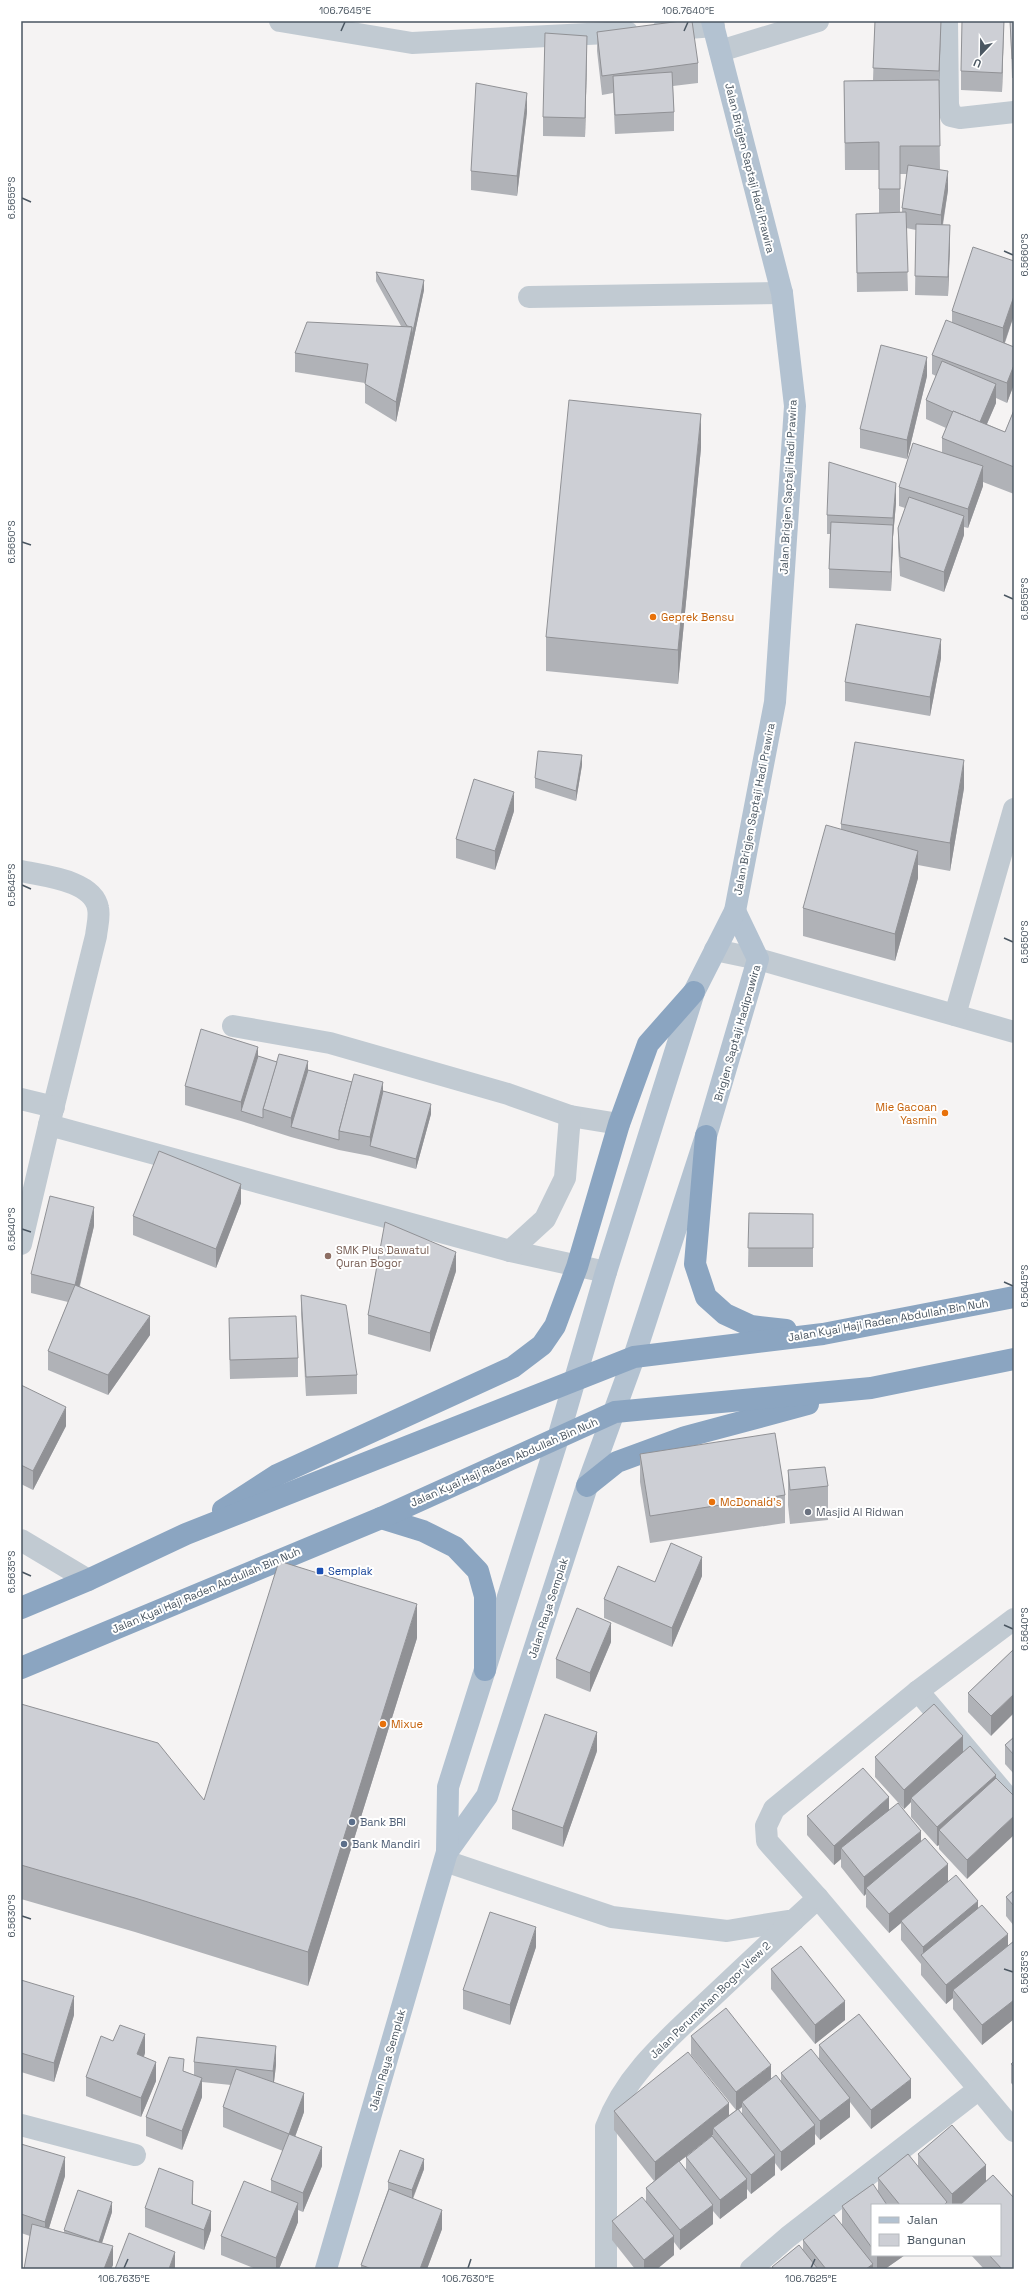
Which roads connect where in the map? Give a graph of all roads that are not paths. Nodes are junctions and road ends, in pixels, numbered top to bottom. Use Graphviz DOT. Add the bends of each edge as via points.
graph roads {
  1 [pos="280,21"];
  2 [pos="818,21"];
  3 [pos="947,21"];
  4 [pos="713,24"];
  5 [pos="720,51"];
  6 [pos="1014,112"];
  7 [pos="782,293"];
  8 [pos="529,298"];
  9 [pos="1014,809"];
  10 [pos="21,871"];
  11 [pos="735,911"];
  12 [pos="715,950"];
  13 [pos="758,959"];
  14 [pos="694,992"];
  15 [pos="955,1015"];
  16 [pos="233,1026"];
  17 [pos="1014,1032"];
  18 [pos="21,1099"];
  19 [pos="52,1116"];
  20 [pos="570,1116"];
  21 [pos="618,1124"];
  22 [pos="706,1136"];
  23 [pos="21,1244"];
  24 [pos="510,1251"];
  25 [pos="576,1267"];
  26 [pos="606,1272"];
  27 [pos="1014,1297"];
  28 [pos="823,1334"];
  29 [pos="634,1357"];
  30 [pos="1014,1358"];
  31 [pos="575,1381"];
  32 [pos="871,1388"];
  33 [pos="615,1412"];
  34 [pos="558,1438"];
  35 [pos="587,1486"];
  36 [pos="380,1518"];
  37 [pos="186,1534"];
  38 [pos="21,1540"];
  39 [pos="88,1580"];
  40 [pos="21,1608"];
  41 [pos="1014,1619"];
  42 [pos="21,1668"];
  43 [pos="485,1670"];
  44 [pos="918,1691"];
  45 [pos="1014,1805"];
  46 [pos="446,1856"];
  47 [pos="818,1898"];
  48 [pos="794,1920"];
  49 [pos="979,2089"];
  50 [pos="21,2125"];
  51 [pos="1014,2131"];
  52 [pos="134,2155"];
  53 [pos="326,2269"];
  54 [pos="606,2269"];
  55 [pos="751,2269"];
  1 -- 4 [label="street" via="412,43 548,38"];
  2 -- 5 [label="street"];
  3 -- 6 [label="street" via="948,105 951,116 960,118"];
  4 -- 5 [label="main road, Jalan Brigjen Saptaji Hadi Prawira"];
  5 -- 7 [label="main road, Jalan Brigjen Saptaji Hadi Prawira"];
  7 -- 8 [label="street"];
  7 -- 11 [label="main road, Jalan Brigjen Saptaji Hadi Prawira" via="795,406 775,702"];
  9 -- 15 [label="street"];
  10 -- 19 [label="street" via="75,883 91,894 98,906 96,936"];
  11 -- 12 [label="main road"];
  11 -- 13 [label="main road, Brigjen Saptaji Hadiprawira"];
  12 -- 13 [label="street"];
  12 -- 14 [label="main road"];
  13 -- 15 [label="street"];
  13 -- 22 [label="main road, Brigjen Saptaji Hadiprawira"];
  14 -- 21 [label="highway" via="648,1044"];
  14 -- 26 [label="main road"];
  15 -- 17 [label="street"];
  16 -- 20 [label="street" via="330,1043 508,1094"];
  18 -- 19 [label="street"];
  19 -- 23 [label="street"];
  19 -- 24 [label="street"];
  20 -- 21 [label="street"];
  20 -- 24 [label="street" via="565,1178 545,1219"];
  21 -- 25 [label="highway"];
  22 -- 28 [label="highway" via="695,1264 706,1298 724,1314 751,1326"];
  22 -- 29 [label="main road, Brigjen Saptaji Hadiprawira"];
  24 -- 25 [label="street"];
  25 -- 26 [label="street"];
  25 -- 37 [label="highway" via="555,1326 542,1345 513,1367 277,1475"];
  26 -- 31 [label="main road"];
  27 -- 28 [label="highway, Jalan Kyai Haji Raden Abdullah Bin Nuh"];
  28 -- 29 [label="highway, Jalan Kyai Haji Raden Abdullah Bin Nuh"];
  29 -- 31 [label="highway, Jalan Kyai Haji Raden Abdullah Bin Nuh"];
  29 -- 33 [label="main road, Jalan Raya Semplak"];
  30 -- 32 [label="highway, Jalan Kyai Haji Raden Abdullah Bin Nuh"];
  31 -- 34 [label="main road, Jalan Raya Semplak"];
  31 -- 37 [label="highway, Jalan Kyai Haji Raden Abdullah Bin Nuh"];
  32 -- 33 [label="highway, Jalan Kyai Haji Raden Abdullah Bin Nuh"];
  32 -- 35 [label="highway" via="685,1437 618,1462"];
  33 -- 34 [label="highway, Jalan Kyai Haji Raden Abdullah Bin Nuh"];
  33 -- 35 [label="main road, Jalan Raya Semplak"];
  34 -- 36 [label="highway, Jalan Kyai Haji Raden Abdullah Bin Nuh"];
  34 -- 43 [label="main road, Jalan Raya Semplak"];
  35 -- 46 [label="main road, Jalan Raya Semplak" via="487,1796"];
  36 -- 42 [label="highway, Jalan Kyai Haji Raden Abdullah Bin Nuh"];
  36 -- 43 [label="highway" via="423,1531 455,1547 478,1571 485,1596"];
  37 -- 39 [label="highway, Jalan Kyai Haji Raden Abdullah Bin Nuh"];
  38 -- 39 [label="street"];
  39 -- 40 [label="highway, Jalan Kyai Haji Raden Abdullah Bin Nuh"];
  41 -- 44 [label="street"];
  43 -- 46 [label="main road, Jalan Raya Semplak" via="448,1787"];
  44 -- 45 [label="street"];
  44 -- 47 [label="street" via="774,1809 766,1826 767,1841"];
  46 -- 48 [label="street, Jalan Perumahan Bogor View 2" via="538,1892 612,1917 727,1931"];
  46 -- 53 [label="main road, Jalan Raya Semplak"];
  47 -- 48 [label="street, Jalan Perumahan Bogor View 2"];
  47 -- 49 [label="street"];
  48 -- 54 [label="street, Jalan Perumahan Bogor View 2" via="660,2046 634,2076 613,2110 606,2128"];
  49 -- 51 [label="street"];
  49 -- 55 [label="street" via="788,2237"];
  50 -- 52 [label="street"];
}
